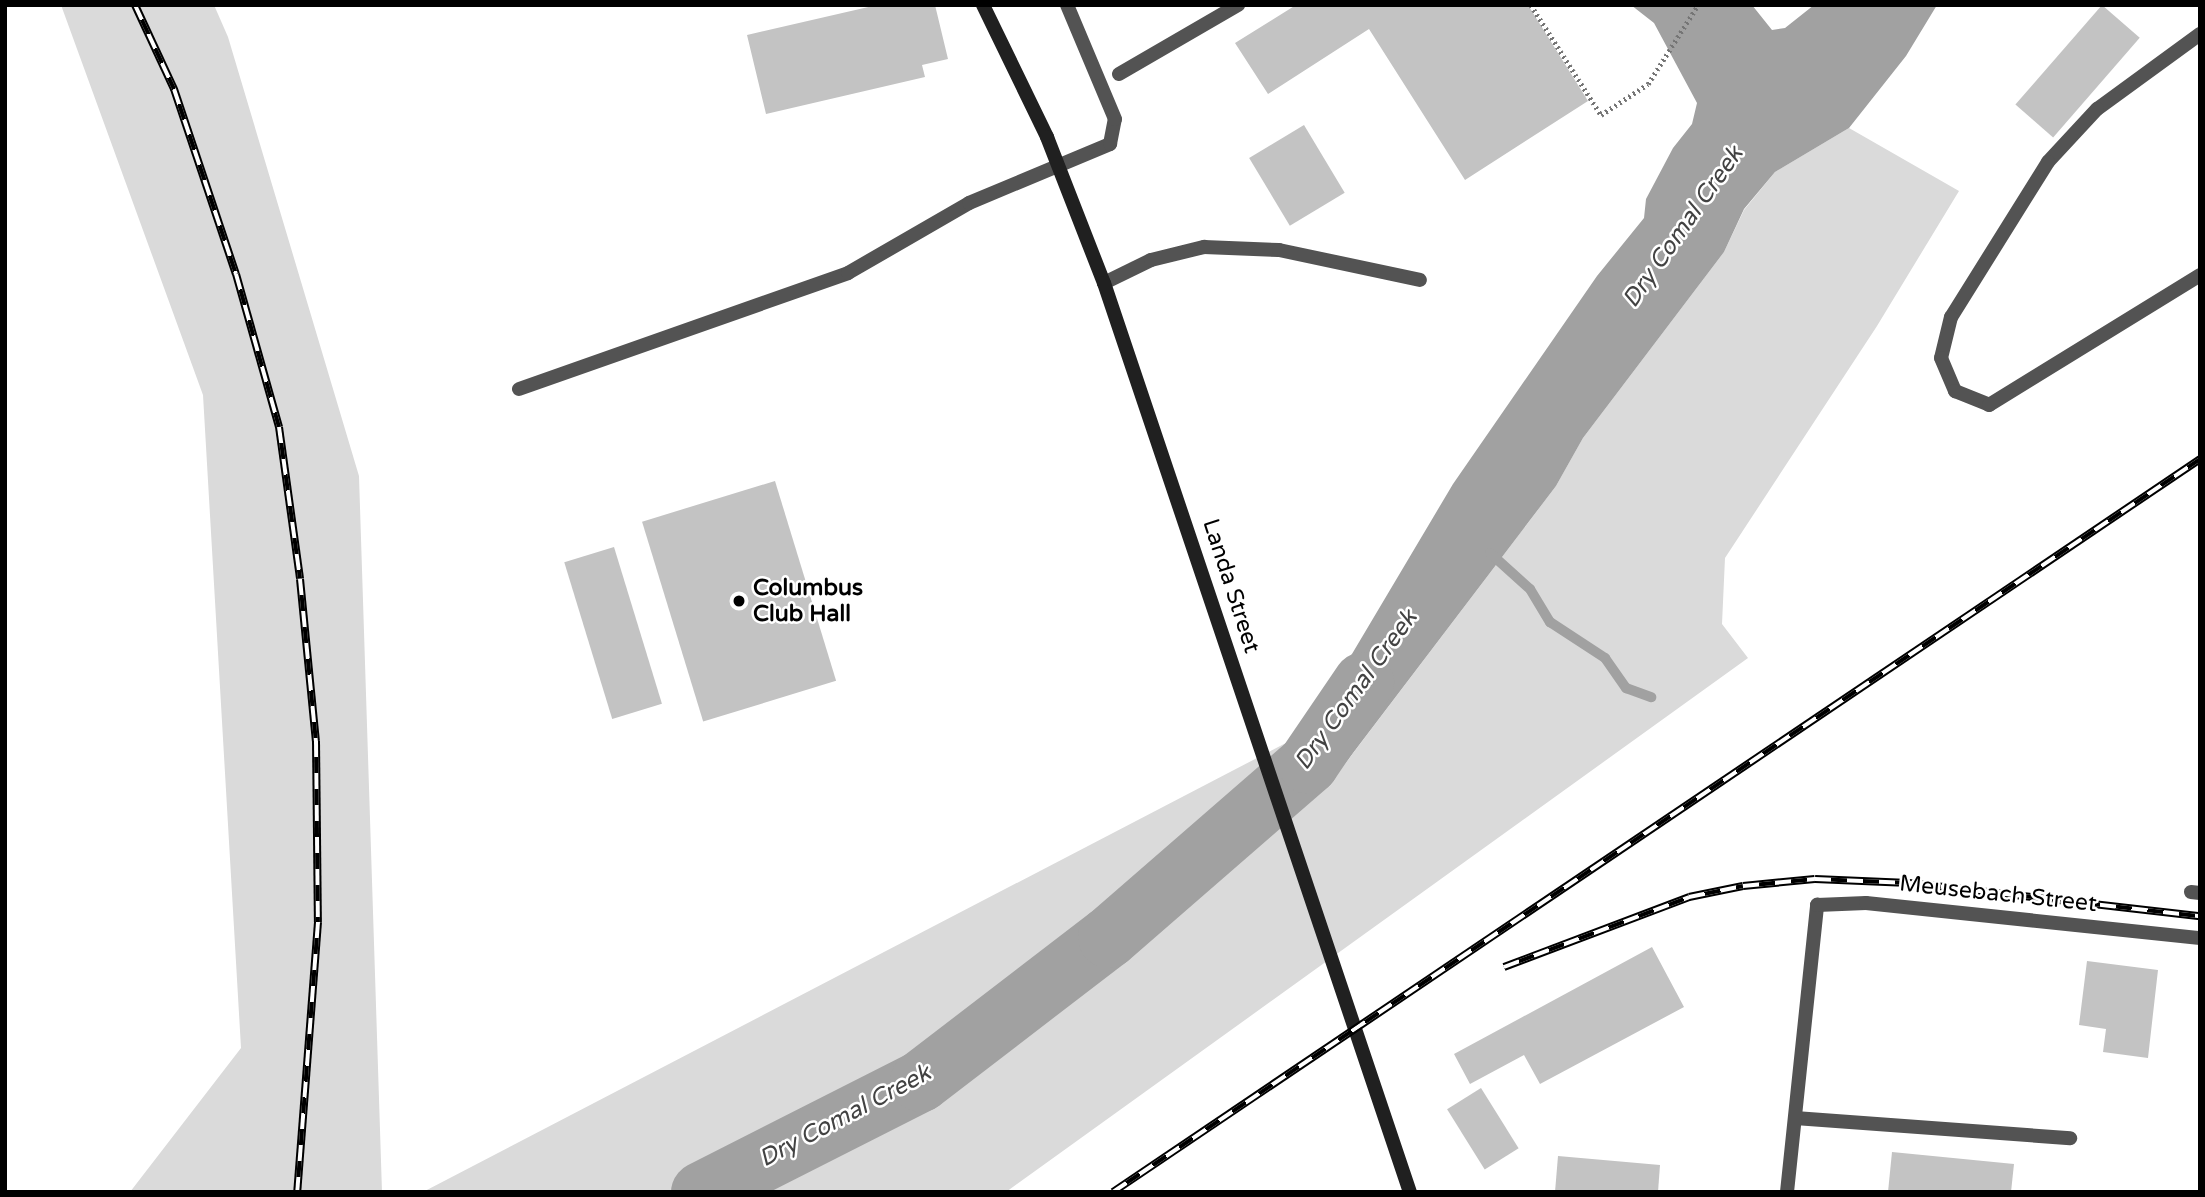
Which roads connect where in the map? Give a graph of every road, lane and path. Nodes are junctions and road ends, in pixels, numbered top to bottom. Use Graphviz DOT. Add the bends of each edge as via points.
graph roads {
  1 [pos="983,5"];
  2 [pos="1067,5"];
  3 [pos="1238,5"];
  4 [pos="1531,5"];
  5 [pos="1698,5"];
  6 [pos="2200,34"];
  7 [pos="1119,74"];
  8 [pos="1059,167"];
  9 [pos="2200,275"];
  10 [pos="1420,280"];
  11 [pos="1104,283"];
  12 [pos="519,389"];
  13 [pos="2200,938"];
  14 [pos="1795,1118"];
  15 [pos="2070,1138"];
  16 [pos="1410,1192"];
  17 [pos="1787,1192"];
  1 -- 8 [label="main road, Landa Street"];
  2 -- 8 [label="street" via="1115,119 1111,144"];
  3 -- 7 [label="street"];
  4 -- 5 [label="path" via="1601,115 1648,84"];
  6 -- 9 [label="street" via="2097,109 2048,162 1951,317 1941,358 1955,391 1989,405"];
  8 -- 11 [label="main road, Landa Street"];
  8 -- 12 [label="street" via="969,203 848,273"];
  10 -- 11 [label="street" via="1279,250 1204,247 1151,260"];
  11 -- 16 [label="main road, Landa Street"];
  13 -- 14 [label="street, Meusebach Street" via="1866,903 1817,905"];
  14 -- 15 [label="street"];
  14 -- 17 [label="street"];
}
